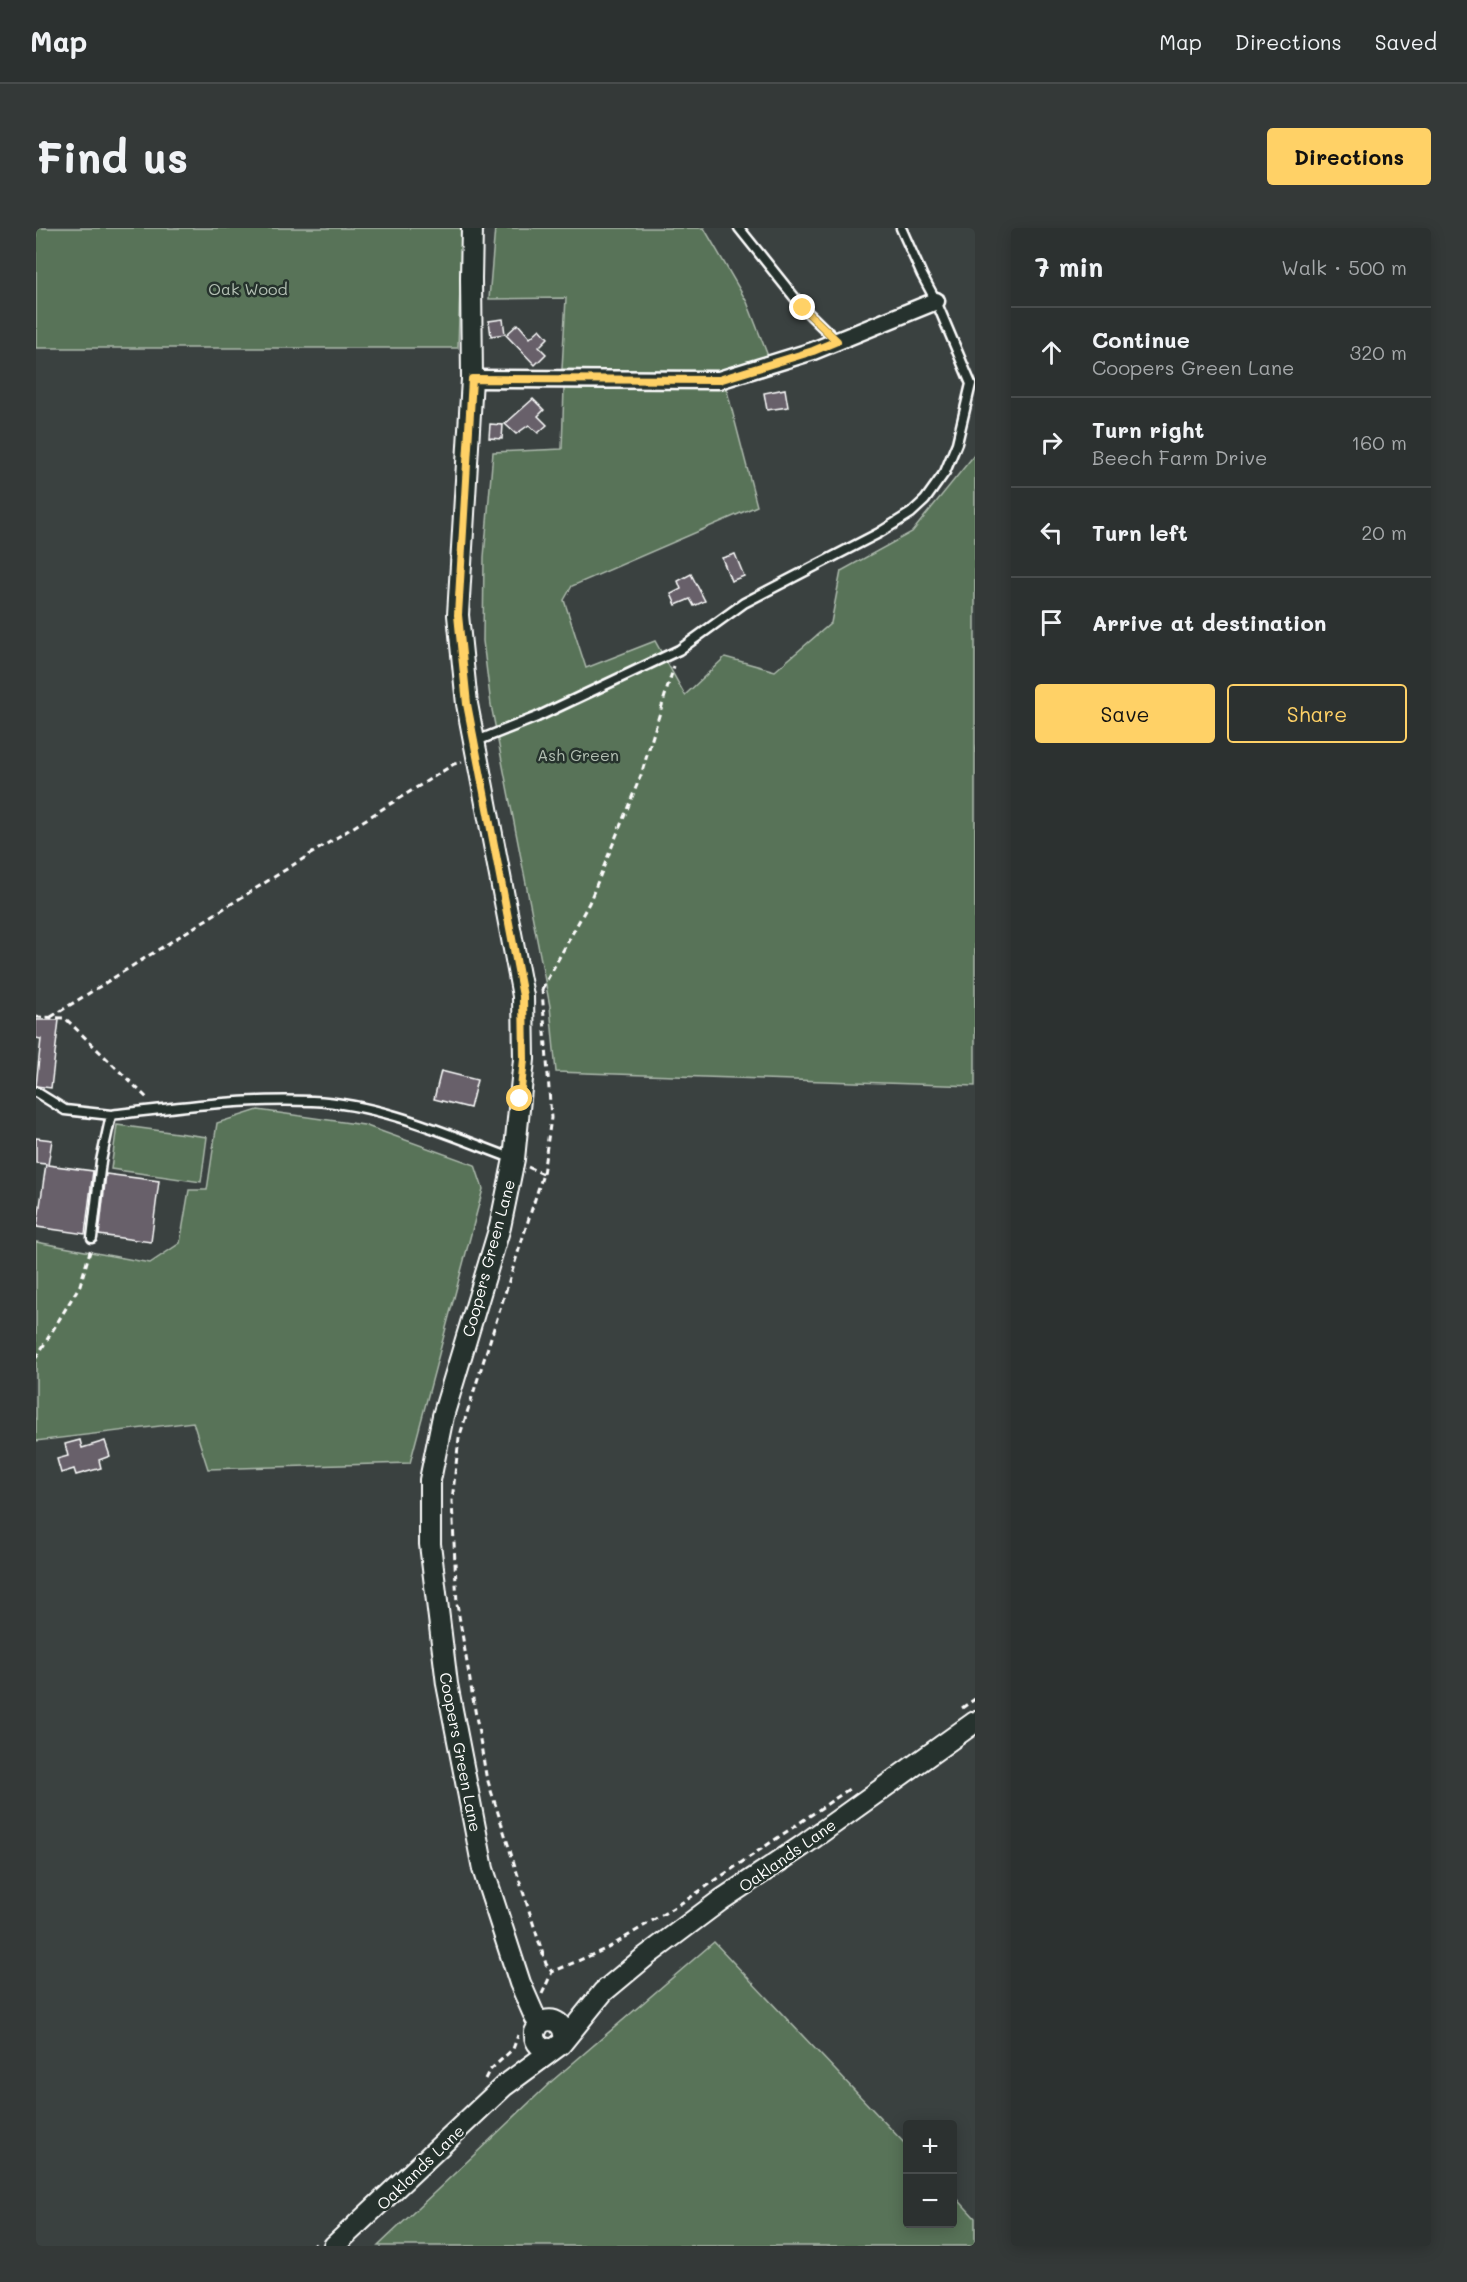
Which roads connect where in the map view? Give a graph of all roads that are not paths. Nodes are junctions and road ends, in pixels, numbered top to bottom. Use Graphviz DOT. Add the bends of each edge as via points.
graph roads {
  1 [pos="472,228"];
  2 [pos="740,228"];
  3 [pos="901,228"];
  4 [pos="936,301"];
  5 [pos="837,341"];
  6 [pos="472,379"];
  7 [pos="476,750"];
  8 [pos="36,1092"];
  9 [pos="111,1115"];
  10 [pos="514,1160"];
  11 [pos="92,1238"];
  12 [pos="975,1722"];
  13 [pos="603,1992"];
  14 [pos="543,2027"];
  15 [pos="558,2045"];
  16 [pos="504,2086"];
  17 [pos="334,2246"];
  1 -- 6 [label="street, Coopers Green Lane"];
  2 -- 5 [label="lane" via="803,308"];
  3 -- 4 [label="lane"];
  4 -- 5 [label="street"];
  4 -- 7 [label="lane" via="971,384 957,443 945,471 925,500 879,533 744,603 679,650"];
  5 -- 6 [label="street" via="719,380"];
  6 -- 7 [label="street, Coopers Green Lane" via="458,615 465,693"];
  7 -- 10 [label="street, Coopers Green Lane" via="523,996 524,1059"];
  8 -- 9 [label="lane" via="65,1110"];
  9 -- 10 [label="lane" via="244,1102 313,1101 359,1107 414,1121"];
  9 -- 11 [label="lane"];
  10 -- 14 [label="street, Coopers Green Lane" via="500,1227 443,1416 430,1480 430,1544 447,1684 483,1869 520,1983"];
  12 -- 13 [label="street, Oaklands Lane" via="721,1900"];
  13 -- 14 [label="street, Oaklands Lane"];
  13 -- 15 [label="street, Oaklands Lane"];
  14 -- 15 [label="street" via="544,2049"];
  14 -- 15 [label="street, Coopers Green Lane" via="564,2030"];
  14 -- 16 [label="street, Oaklands Lane"];
  15 -- 16 [label="street, Oaklands Lane"];
  16 -- 17 [label="street, Oaklands Lane"];
}
